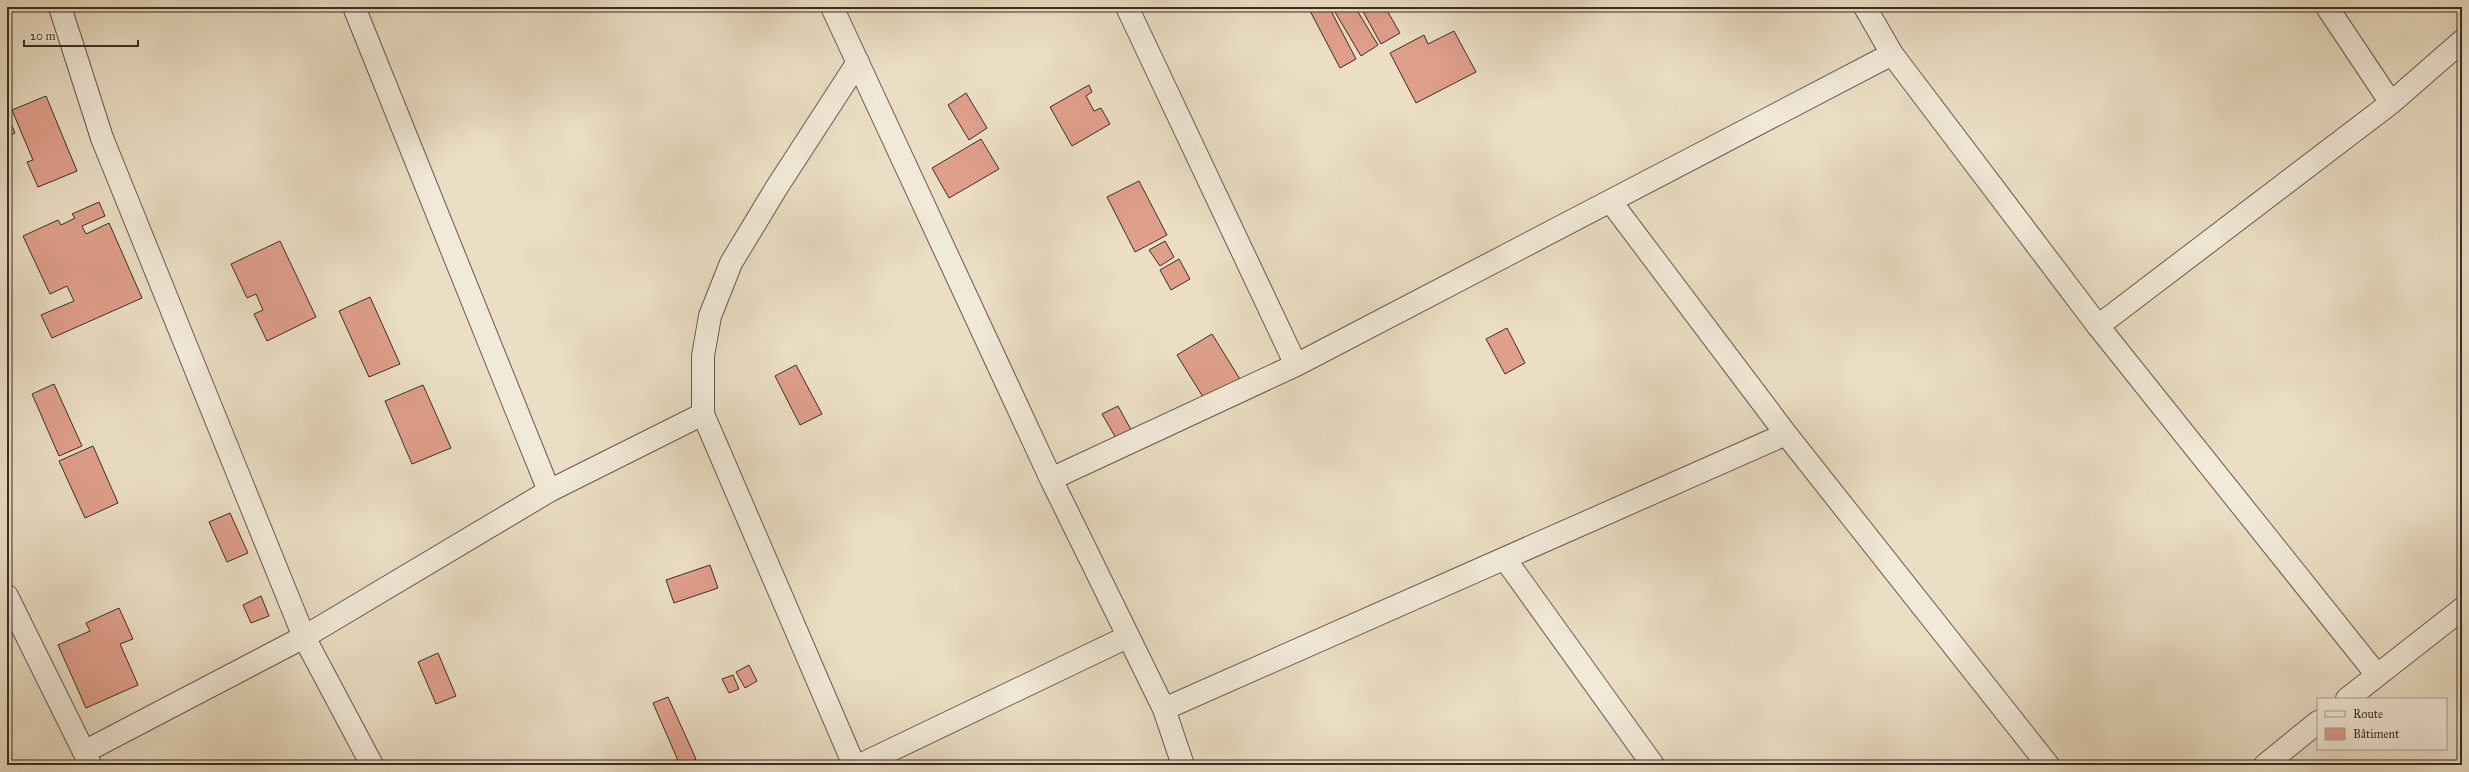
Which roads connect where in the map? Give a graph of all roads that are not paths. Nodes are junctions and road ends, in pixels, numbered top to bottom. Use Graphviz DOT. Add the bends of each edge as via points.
graph roads {
  1 [pos="60,7"];
  2 [pos="354,7"];
  3 [pos="832,7"];
  4 [pos="1127,7"];
  5 [pos="1865,7"];
  6 [pos="2327,7"];
  7 [pos="2462,41"];
  8 [pos="1892,54"];
  9 [pos="858,62"];
  10 [pos="2391,103"];
  11 [pos="1611,202"];
  12 [pos="2098,326"];
  13 [pos="1296,365"];
  14 [pos="703,414"];
  15 [pos="1786,434"];
  16 [pos="1051,480"];
  17 [pos="549,491"];
  18 [pos="1505,559"];
  19 [pos="7,596"];
  20 [pos="2462,609"];
  21 [pos="1127,636"];
  22 [pos="304,637"];
  23 [pos="2377,675"];
  24 [pos="2348,698"];
  25 [pos="1164,709"];
  26 [pos="2317,723"];
  27 [pos="88,758"];
  28 [pos="2266,764"];
  29 [pos="372,765"];
  30 [pos="854,765"];
  31 [pos="860,765"];
  32 [pos="1183,765"];
  33 [pos="1653,765"];
  34 [pos="2048,765"];
  1 -- 22 [label="street" via="102,138"];
  2 -- 17 [label="street"];
  3 -- 9 [label="street"];
  4 -- 13 [label="street"];
  5 -- 8 [label="street"];
  6 -- 10 [label="street"];
  7 -- 10 [label="street"];
  8 -- 11 [label="street"];
  8 -- 12 [label="street"];
  9 -- 14 [label="street" via="731,263 710,316 703,356"];
  9 -- 16 [label="street"];
  10 -- 12 [label="street"];
  11 -- 13 [label="street"];
  11 -- 15 [label="street"];
  12 -- 23 [label="street"];
  13 -- 16 [label="street"];
  14 -- 17 [label="street"];
  14 -- 30 [label="street"];
  15 -- 18 [label="street"];
  15 -- 34 [label="street"];
  16 -- 21 [label="street"];
  17 -- 22 [label="street"];
  18 -- 25 [label="street"];
  18 -- 33 [label="street"];
  19 -- 27 [label="street"];
  20 -- 23 [label="street"];
  21 -- 25 [label="street"];
  21 -- 31 [label="street"];
  22 -- 27 [label="street"];
  22 -- 29 [label="street"];
  23 -- 24 [label="street"];
  25 -- 32 [label="street"];
  26 -- 28 [label="street"];
}
